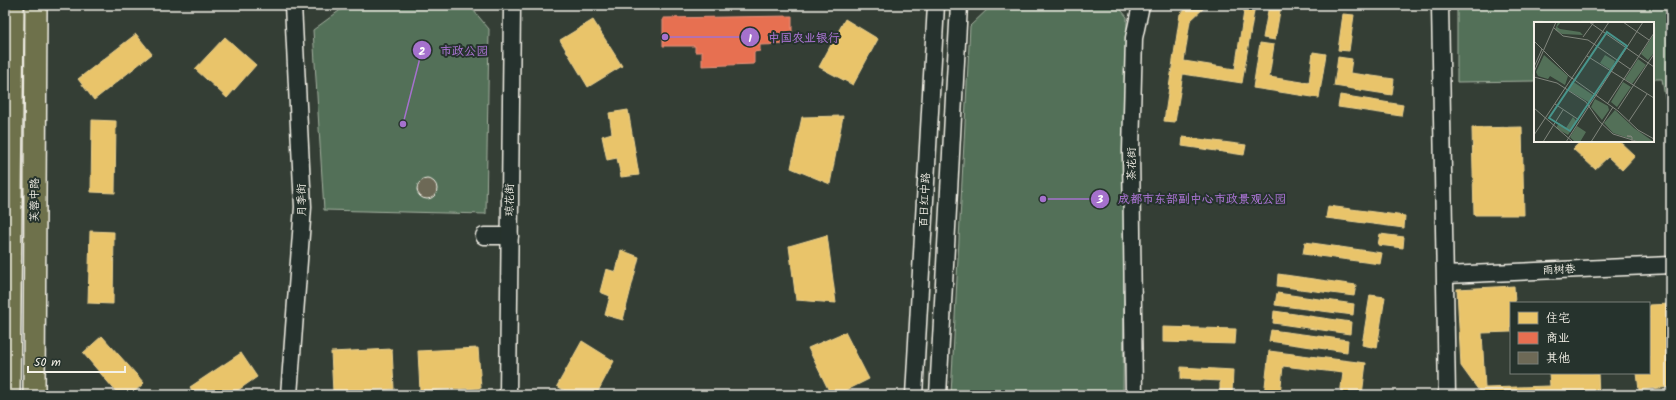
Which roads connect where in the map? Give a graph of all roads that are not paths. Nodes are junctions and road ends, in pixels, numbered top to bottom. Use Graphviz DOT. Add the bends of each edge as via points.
graph roads {
  1 [pos="13,5"];
  2 [pos="36,5"];
  3 [pos="293,5"];
  4 [pos="512,5"];
  5 [pos="936,5"];
  6 [pos="959,5"];
  7 [pos="1141,5"];
  8 [pos="1440,5"];
  9 [pos="484,236"];
  10 [pos="510,236"];
  11 [pos="1671,265"];
  12 [pos="1446,275"];
  13 [pos="9,395"];
  14 [pos="34,395"];
  15 [pos="290,395"];
  16 [pos="508,395"];
  17 [pos="914,395"];
  18 [pos="938,395"];
  19 [pos="1134,395"];
  20 [pos="1447,395"];
  1 -- 13 [label="main road"];
  2 -- 14 [label="main road, 芙蓉中路"];
  3 -- 15 [label="street, 月季街" via="303,207"];
  4 -- 10 [label="street, 琼花街"];
  5 -- 17 [label="street, 百日红中路"];
  6 -- 18 [label="street"];
  7 -- 19 [label="street, 茶花街" via="1134,38 1131,143"];
  8 -- 12 [label="street"];
  9 -- 10 [label="street"];
  10 -- 16 [label="street, 琼花街"];
  11 -- 12 [label="street, 雨树巷"];
  12 -- 20 [label="street"];
}
